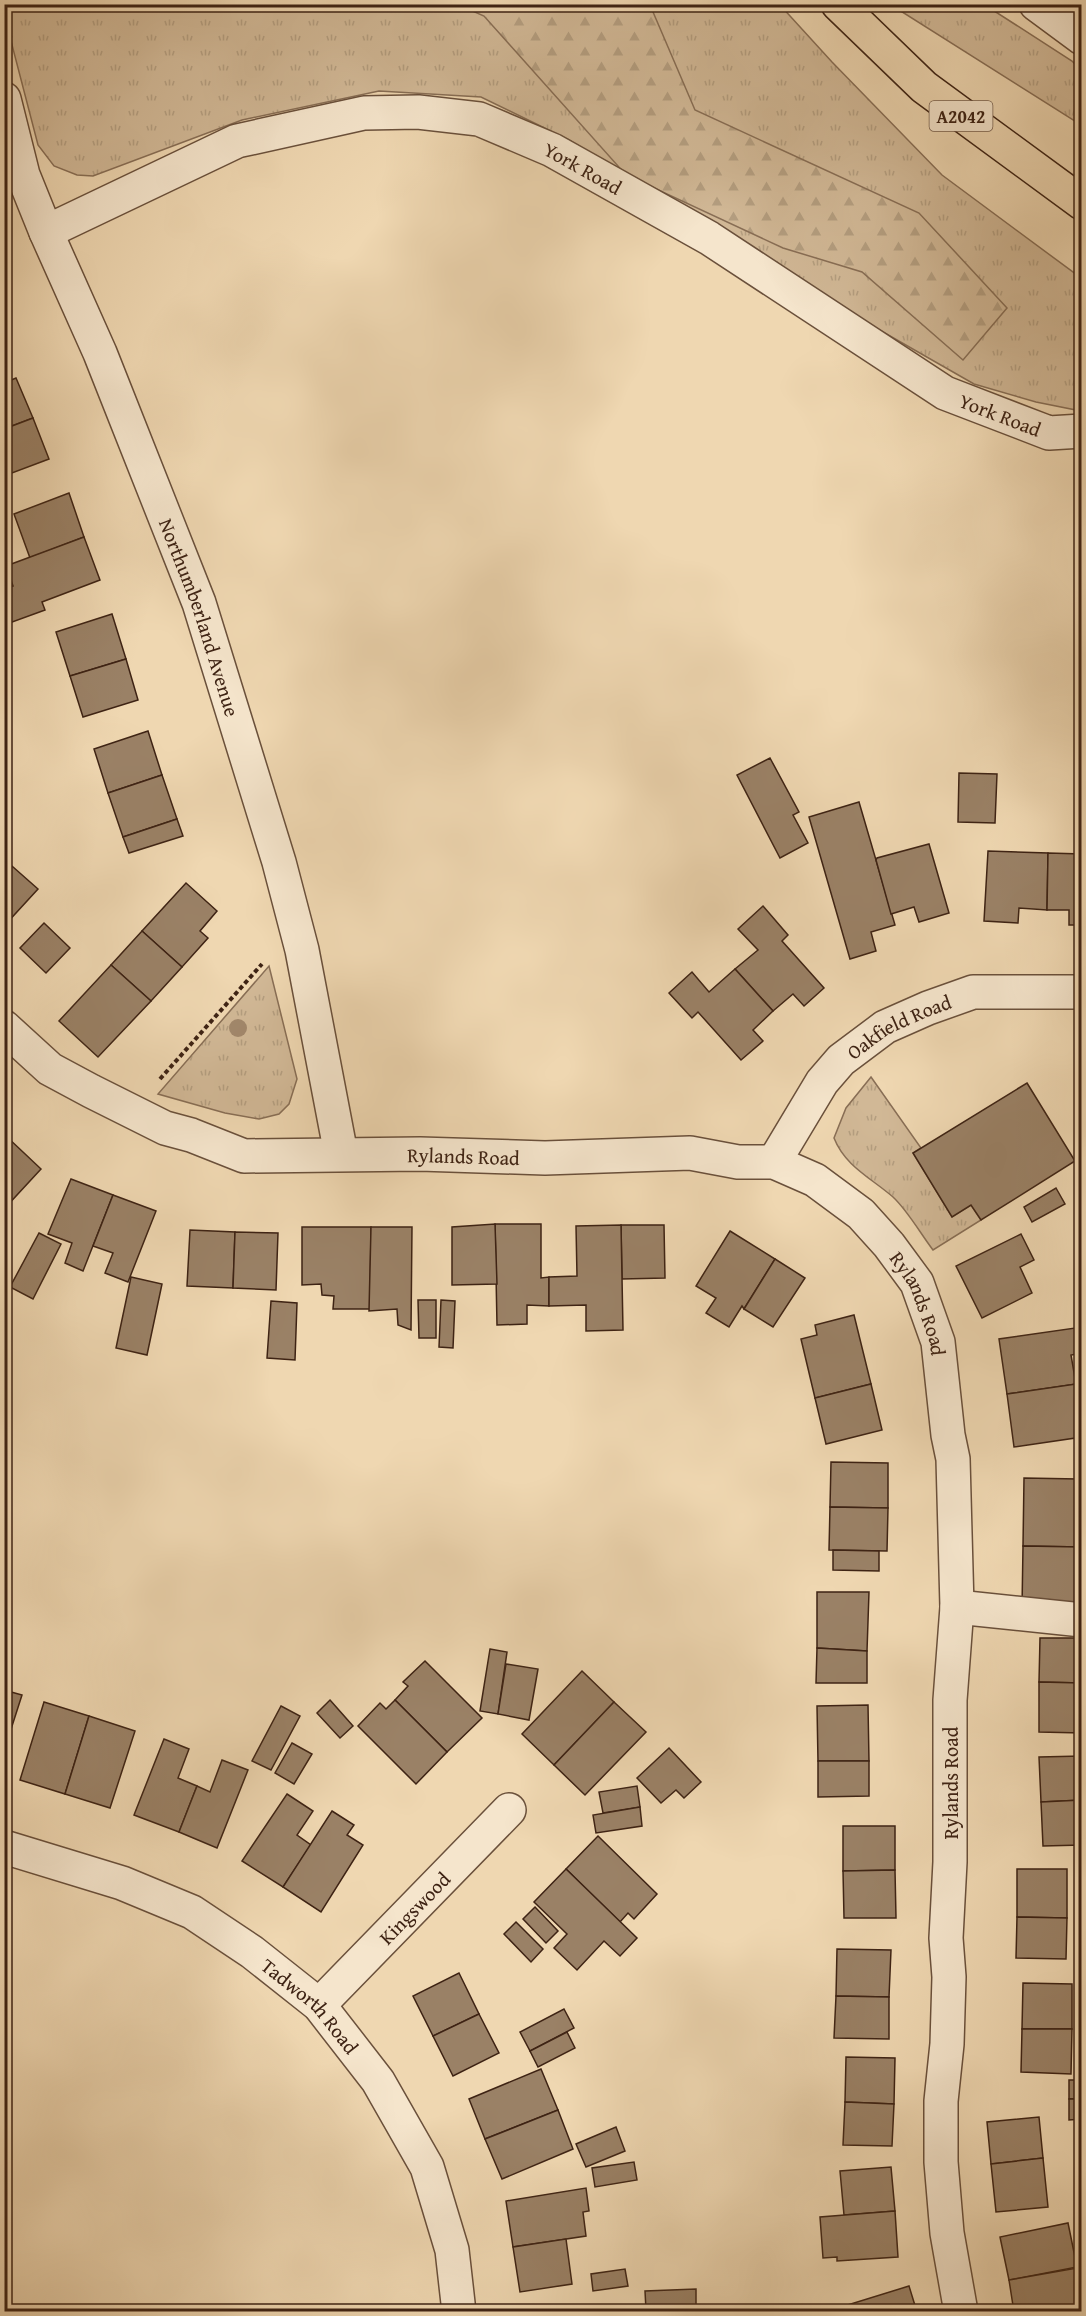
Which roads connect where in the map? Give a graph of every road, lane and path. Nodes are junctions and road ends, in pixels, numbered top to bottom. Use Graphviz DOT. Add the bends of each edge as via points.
graph roads {
  1 [pos="1036,4"];
  2 [pos="849,9"];
  3 [pos="1082,38"];
  4 [pos="4,99"];
  5 [pos="1082,203"];
  6 [pos="46,232"];
  7 [pos="1082,431"];
  8 [pos="302,950"];
  9 [pos="1082,992"];
  10 [pos="4,1026"];
  11 [pos="132,1112"];
  12 [pos="341,1154"];
  13 [pos="774,1162"];
  14 [pos="957,1607"];
  15 [pos="1082,1620"];
  16 [pos="509,1810"];
  17 [pos="4,1846"];
  18 [pos="319,2005"];
  19 [pos="459,2312"];
  20 [pos="961,2312"];
  1 -- 3 [label="street"];
  2 -- 5 [label="main road, A2042" via="924,87"];
  4 -- 6 [label="street, Northumberland Avenue" via="23,175"];
  6 -- 7 [label="street, York Road" via="237,141 364,113 418,112 479,119 552,150 709,238 945,393 1049,433"];
  6 -- 8 [label="street, Northumberland Avenue" via="100,353 199,603"];
  8 -- 11 [label="path" via="268,957"];
  8 -- 12 [label="street, Northumberland Avenue"];
  9 -- 13 [label="street, Oakfield Road" via="973,993 885,1027 841,1060 822,1082"];
  10 -- 11 [label="street, Rylands Road" via="50,1069"];
  11 -- 12 [label="street, Rylands Road" via="244,1156"];
  12 -- 13 [label="street, Rylands Road" via="545,1158 690,1153 738,1162"];
  13 -- 14 [label="street, Rylands Road" via="815,1180 861,1214 917,1283 938,1342 953,1459"];
  14 -- 15 [label="street"];
  14 -- 20 [label="street, Rylands Road" via="950,1700 946,1938 949,1977 941,2162 947,2234"];
  16 -- 18 [label="street, Kingswood"];
  17 -- 18 [label="street, Tadworth Road" via="122,1883 195,1913"];
  18 -- 19 [label="street, Tadworth Road" via="378,2080 427,2167 452,2250"];
}
